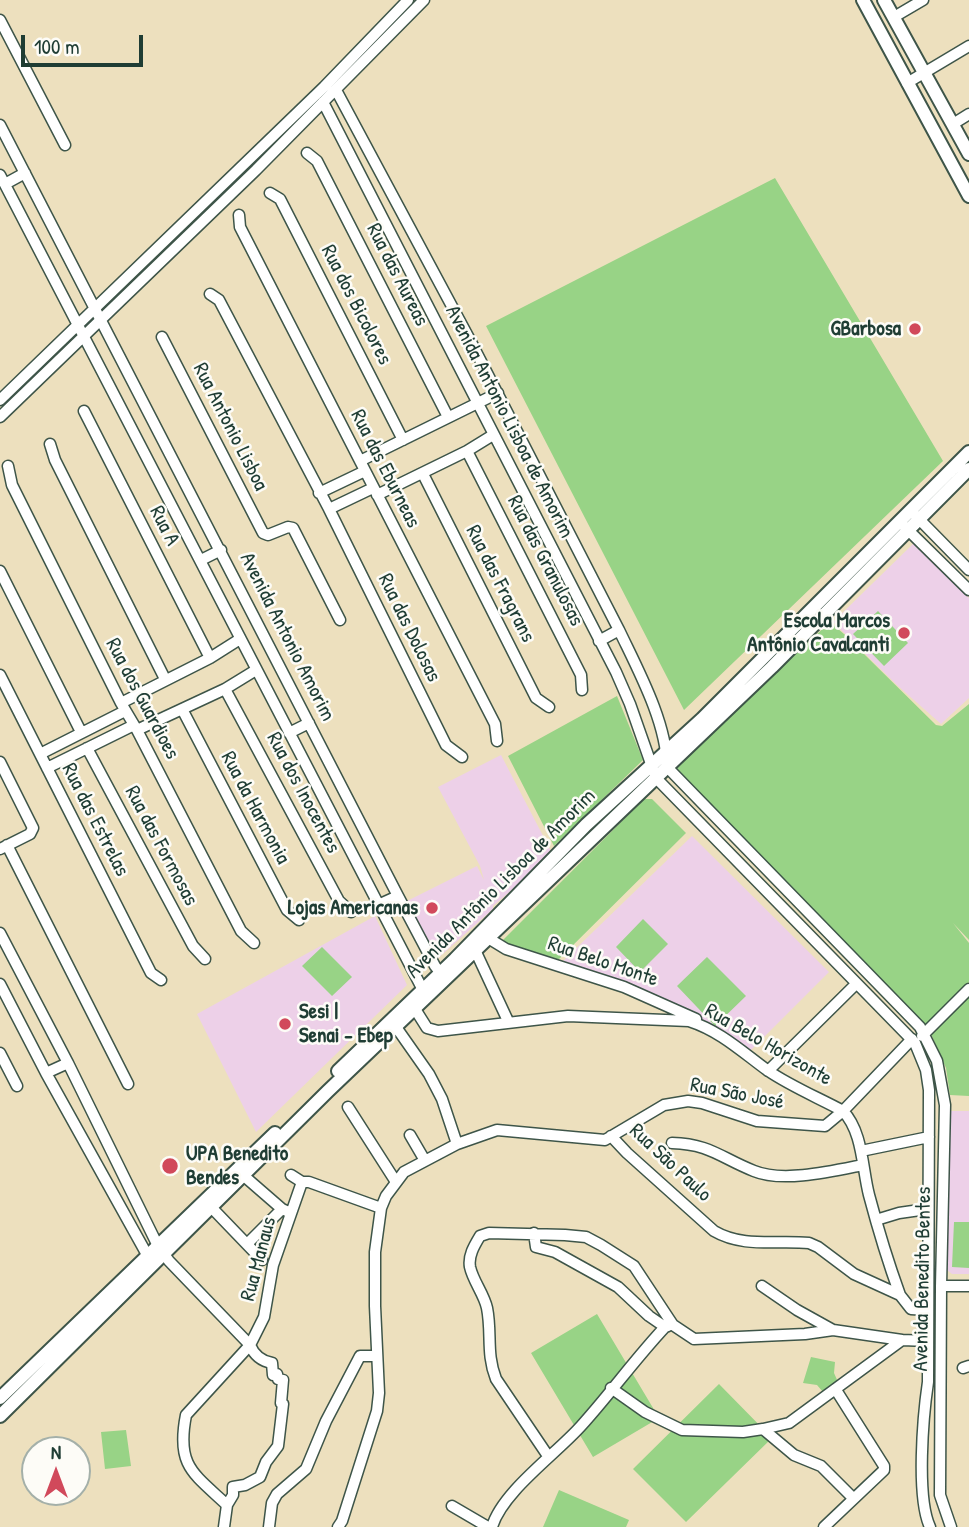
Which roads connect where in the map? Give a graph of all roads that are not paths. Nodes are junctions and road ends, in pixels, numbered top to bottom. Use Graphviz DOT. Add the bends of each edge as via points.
graph roads {
  1 [pos="408,0"];
  2 [pos="424,0"];
  3 [pos="863,0"];
  4 [pos="884,0"];
  5 [pos="923,0"];
  6 [pos="894,17"];
  7 [pos="0,20"];
  8 [pos="969,46"];
  9 [pos="924,73"];
  10 [pos="907,83"];
  11 [pos="336,90"];
  12 [pos="323,102"];
  13 [pos="969,114"];
  14 [pos="953,124"];
  15 [pos="0,125"];
  16 [pos="65,145"];
  17 [pos="307,153"];
  18 [pos="969,154"];
  19 [pos="25,173"];
  20 [pos="2,179"];
  21 [pos="270,192"];
  22 [pos="969,195"];
  23 [pos="239,215"];
  24 [pos="210,294"];
  25 [pos="95,308"];
  26 [pos="101,319"];
  27 [pos="79,325"];
  28 [pos="84,336"];
  29 [pos="162,337"];
  30 [pos="498,393"];
  31 [pos="0,400"];
  32 [pos="477,404"];
  33 [pos="84,411"];
  34 [pos="0,417"];
  35 [pos="448,417"];
  36 [pos="493,435"];
  37 [pos="403,440"];
  38 [pos="50,444"];
  39 [pos="467,451"];
  40 [pos="969,452"];
  41 [pos="8,466"];
  42 [pos="362,466"];
  43 [pos="969,469"];
  44 [pos="422,474"];
  45 [pos="375,491"];
  46 [pos="320,493"];
  47 [pos="329,509"];
  48 [pos="916,515"];
  49 [pos="904,526"];
  50 [pos="221,551"];
  51 [pos="201,560"];
  52 [pos="969,569"];
  53 [pos="0,571"];
  54 [pos="969,590"];
  55 [pos="340,620"];
  56 [pos="619,630"];
  57 [pos="240,639"];
  58 [pos="599,641"];
  59 [pos="210,658"];
  60 [pos="256,670"];
  61 [pos="0,675"];
  62 [pos="164,679"];
  63 [pos="225,689"];
  64 [pos="582,690"];
  65 [pos="123,707"];
  66 [pos="549,707"];
  67 [pos="183,709"];
  68 [pos="309,723"];
  69 [pos="135,728"];
  70 [pos="81,732"];
  71 [pos="289,733"];
  72 [pos="497,741"];
  73 [pos="87,748"];
  74 [pos="667,750"];
  75 [pos="40,754"];
  76 [pos="462,757"];
  77 [pos="0,762"];
  78 [pos="652,764"];
  79 [pos="667,767"];
  80 [pos="47,768"];
  81 [pos="656,778"];
  82 [pos="4,847"];
  83 [pos="398,896"];
  84 [pos="378,905"];
  85 [pos="351,912"];
  86 [pos="299,920"];
  87 [pos="0,933"];
  88 [pos="488,938"];
  89 [pos="254,943"];
  90 [pos="475,950"];
  91 [pos="205,959"];
  92 [pos="443,976"];
  93 [pos="161,980"];
  94 [pos="0,984"];
  95 [pos="856,984"];
  96 [pos="969,989"];
  97 [pos="425,993"];
  98 [pos="415,1009"];
  99 [pos="508,1021"];
  100 [pos="704,1026"];
  101 [pos="396,1027"];
  102 [pos="924,1033"];
  103 [pos="914,1041"];
  104 [pos="0,1053"];
  105 [pos="68,1063"];
  106 [pos="768,1071"];
  107 [pos="46,1073"];
  108 [pos="128,1084"];
  109 [pos="17,1086"];
  110 [pos="348,1107"];
  111 [pos="843,1111"];
  112 [pos="410,1135"];
  113 [pos="611,1136"];
  114 [pos="929,1137"];
  115 [pos="457,1143"];
  116 [pos="672,1143"];
  117 [pos="861,1151"];
  118 [pos="424,1159"];
  119 [pos="863,1165"];
  120 [pos="291,1175"];
  121 [pos="244,1176"];
  122 [pos="302,1182"];
  123 [pos="396,1182"];
  124 [pos="211,1207"];
  125 [pos="381,1208"];
  126 [pos="927,1209"];
  127 [pos="286,1211"];
  128 [pos="876,1220"];
  129 [pos="534,1233"];
  130 [pos="247,1244"];
  131 [pos="155,1254"];
  132 [pos="262,1260"];
  133 [pos="762,1286"];
  134 [pos="941,1286"];
  135 [pos="969,1286"];
  136 [pos="900,1295"];
  137 [pos="927,1310"];
  138 [pos="669,1326"];
  139 [pos="832,1330"];
  140 [pos="902,1340"];
  141 [pos="928,1341"];
  142 [pos="250,1345"];
  143 [pos="377,1356"];
  144 [pos="928,1382"];
  145 [pos="941,1382"];
  146 [pos="611,1388"];
  147 [pos="836,1390"];
  148 [pos="0,1398"];
  149 [pos="0,1416"];
  150 [pos="763,1429"];
  151 [pos="548,1456"];
  152 [pos="853,1498"];
  153 [pos="227,1505"];
  154 [pos="452,1506"];
  155 [pos="224,1527"];
  156 [pos="270,1527"];
  157 [pos="338,1527"];
  158 [pos="490,1527"];
  159 [pos="824,1527"];
  160 [pos="930,1527"];
  161 [pos="951,1527"];
  1 -- 25 [label="street"];
  2 -- 11 [label="street"];
  3 -- 10 [label="main road"];
  4 -- 6 [label="main road"];
  5 -- 6 [label="street"];
  6 -- 9 [label="main road"];
  7 -- 16 [label="street"];
  8 -- 9 [label="street"];
  9 -- 10 [label="street"];
  9 -- 14 [label="main road"];
  10 -- 22 [label="main road"];
  11 -- 12 [label="street"];
  11 -- 30 [label="street, Avenida Antonio Lisboa de Amorim"];
  12 -- 26 [label="street"];
  12 -- 32 [label="street, Avenida Antonio Lisboa de Amorim"];
  13 -- 14 [label="street"];
  14 -- 18 [label="main road"];
  15 -- 19 [label="street, Avenida Antonio Amorim"];
  17 -- 35 [label="street, Rua das Aureas" via="317,161"];
  19 -- 20 [label="street"];
  19 -- 25 [label="street, Avenida Antonio Amorim"];
  20 -- 27 [label="street, Avenida Antonio Amorim"];
  21 -- 37 [label="street, Rua dos Bicolores" via="280,199"];
  23 -- 42 [label="street, Rua das Eburneas" via="240,227"];
  24 -- 46 [label="street, Rua das Dolosas" via="219,300"];
  25 -- 26 [label="street, Avenida Antonio Amorim"];
  25 -- 27 [label="street"];
  26 -- 28 [label="street"];
  26 -- 50 [label="street, Avenida Antonio Amorim"];
  27 -- 28 [label="street, Avenida Antonio Amorim"];
  27 -- 31 [label="street"];
  28 -- 34 [label="street"];
  28 -- 51 [label="street, Avenida Antonio Amorim"];
  29 -- 55 [label="street, Rua Antonio Lisboa" via="264,535 293,528"];
  30 -- 32 [label="street"];
  30 -- 56 [label="street, Avenida Antonio Lisboa de Amorim"];
  32 -- 35 [label="street"];
  32 -- 36 [label="street, Avenida Antonio Lisboa de Amorim"];
  33 -- 59 [label="street, Rua A"];
  35 -- 37 [label="street"];
  36 -- 39 [label="street"];
  36 -- 58 [label="street, Avenida Antonio Lisboa de Amorim"];
  37 -- 42 [label="street"];
  38 -- 62 [label="street"];
  39 -- 44 [label="street"];
  39 -- 64 [label="street, Rua das Granulosas" via="581,675"];
  40 -- 48 [label="main road"];
  41 -- 65 [label="street, Rua dos Guardioes" via="12,485"];
  42 -- 45 [label="street, Rua das Eburneas"];
  42 -- 46 [label="street"];
  43 -- 48 [label="main road"];
  44 -- 45 [label="street"];
  44 -- 66 [label="street, Rua das Fragrans" via="536,698"];
  45 -- 47 [label="street"];
  45 -- 72 [label="street, Rua das Eburneas" via="495,724"];
  46 -- 47 [label="street, Rua das Dolosas"];
  47 -- 76 [label="street, Rua das Dolosas" via="446,745"];
  48 -- 49 [label="main road"];
  48 -- 52 [label="street"];
  49 -- 54 [label="street"];
  49 -- 74 [label="main road, Avenida Antônio Lisboa de Amorim"];
  49 -- 79 [label="main road, Avenida Antônio Lisboa de Amorim" via="772,667"];
  50 -- 51 [label="street"];
  50 -- 68 [label="street, Avenida Antonio Amorim" via="281,656"];
  51 -- 57 [label="street, Avenida Antonio Amorim"];
  53 -- 70 [label="street"];
  56 -- 58 [label="street"];
  56 -- 74 [label="street, Avenida Antonio Lisboa de Amorim"];
  57 -- 59 [label="street, Avenida Antonio Amorim"];
  57 -- 60 [label="street, Avenida Antonio Amorim"];
  58 -- 78 [label="street, Avenida Antonio Lisboa de Amorim" via="630,704"];
  59 -- 62 [label="street, Avenida Antonio Amorim"];
  60 -- 63 [label="street, Avenida Antonio Amorim"];
  60 -- 71 [label="street, Avenida Antonio Amorim"];
  61 -- 75 [label="street, Rua das Estrelas"];
  62 -- 65 [label="street, Avenida Antonio Amorim"];
  63 -- 67 [label="street, Avenida Antonio Amorim"];
  63 -- 85 [label="street, Rua dos Inocentes" via="339,901"];
  65 -- 69 [label="street, Rua dos Guardioes"];
  65 -- 70 [label="street, Avenida Antonio Amorim"];
  67 -- 69 [label="street, Avenida Antonio Amorim"];
  67 -- 86 [label="street, Rua da Harmonia" via="287,910"];
  68 -- 71 [label="street"];
  68 -- 83 [label="street, Avenida Antonio Amorim"];
  69 -- 73 [label="street, Avenida Antonio Amorim"];
  69 -- 89 [label="street, Rua dos Guardioes" via="241,931"];
  70 -- 75 [label="street, Avenida Antonio Amorim"];
  71 -- 84 [label="street, Avenida Antonio Amorim"];
  73 -- 80 [label="street, Avenida Antonio Amorim"];
  73 -- 91 [label="street, Rua das Formosas" via="193,946"];
  74 -- 78 [label="main road, Avenida Antônio Lisboa de Amorim"];
  74 -- 79 [label="street"];
  75 -- 80 [label="street, Rua das Estrelas"];
  77 -- 82 [label="street" via="33,828"];
  78 -- 81 [label="street, Avenida Benedito Bentes"];
  78 -- 92 [label="main road, Avenida Antônio Lisboa de Amorim" via="586,825"];
  79 -- 81 [label="main road, Avenida Antônio Lisboa de Amorim"];
  79 -- 102 [label="street, Avenida Benedito Bentes"];
  80 -- 93 [label="street, Rua das Estrelas" via="151,973"];
  81 -- 88 [label="main road, Avenida Antônio Lisboa de Amorim"];
  81 -- 95 [label="street, Avenida Benedito Bentes"];
  82 -- 108 [label="street"];
  83 -- 84 [label="street"];
  83 -- 92 [label="street, Avenida Antonio Amorim"];
  84 -- 97 [label="street, Avenida Antonio Amorim"];
  87 -- 105 [label="street"];
  88 -- 90 [label="main road, Avenida Antônio Lisboa de Amorim"];
  88 -- 100 [label="street, Rua Belo Monte" via="506,949 624,987"];
  90 -- 92 [label="main road, Avenida Antônio Lisboa de Amorim"];
  90 -- 99 [label="street"];
  92 -- 97 [label="main road, Avenida Antônio Lisboa de Amorim"];
  94 -- 107 [label="street"];
  95 -- 103 [label="street, Avenida Benedito Bentes"];
  95 -- 106 [label="street"];
  96 -- 102 [label="street"];
  97 -- 98 [label="main road, Avenida Antônio Lisboa de Amorim"];
  97 -- 131 [label="main road, Avenida Antônio Lisboa de Amorim"];
  98 -- 99 [label="street, Rua Belo Horizonte" via="433,1031"];
  98 -- 101 [label="main road, Avenida Antônio Lisboa de Amorim"];
  99 -- 100 [label="street, Rua Belo Horizonte" via="611,1017 689,1021"];
  100 -- 106 [label="street, Rua Belo Horizonte"];
  101 -- 115 [label="street" via="429,1074"];
  101 -- 121 [label="main road, Avenida Antônio Lisboa de Amorim"];
  102 -- 103 [label="street"];
  102 -- 134 [label="street, Avenida Benedito Bentes" via="944,1092"];
  103 -- 111 [label="street, Rua São José"];
  103 -- 114 [label="street, Avenida Benedito Bentes" via="926,1070"];
  104 -- 109 [label="street"];
  105 -- 107 [label="street"];
  105 -- 131 [label="street"];
  106 -- 111 [label="street, Rua Belo Horizonte"];
  107 -- 131 [label="street"];
  110 -- 123 [label="street"];
  111 -- 113 [label="street, Rua São José" via="825,1126 810,1126 757,1121 702,1103 680,1102 664,1105"];
  111 -- 117 [label="street, Rua Belo Horizonte"];
  112 -- 118 [label="street"];
  113 -- 115 [label="street, Rua São Paulo" via="594,1140 505,1129"];
  113 -- 136 [label="street, Rua São Paulo" via="722,1236 736,1241 809,1243 854,1274"];
  114 -- 117 [label="street"];
  114 -- 126 [label="street, Avenida Benedito Bentes"];
  115 -- 118 [label="street, Rua São Paulo"];
  116 -- 119 [label="street" via="714,1150 756,1172 779,1176"];
  117 -- 119 [label="street, Rua Belo Horizonte"];
  118 -- 123 [label="street, Rua São Paulo"];
  119 -- 128 [label="street, Rua Belo Horizonte"];
  120 -- 122 [label="street"];
  121 -- 124 [label="main road, Avenida Antônio Lisboa de Amorim"];
  121 -- 127 [label="street"];
  122 -- 125 [label="street"];
  122 -- 127 [label="street, Rua Manaus"];
  123 -- 125 [label="street, Rua São Paulo"];
  124 -- 130 [label="street"];
  124 -- 131 [label="main road, Avenida Antônio Lisboa de Amorim"];
  125 -- 143 [label="street, Rua São Paulo" via="374,1266"];
  126 -- 128 [label="street"];
  126 -- 137 [label="street, Avenida Benedito Bentes"];
  127 -- 130 [label="street"];
  127 -- 142 [label="street, Rua Manaus" via="264,1317"];
  128 -- 136 [label="street, Rua Belo Horizonte"];
  129 -- 138 [label="street" via="536,1247 555,1252 618,1287 649,1316"];
  129 -- 138 [label="street" via="586,1237 619,1255 634,1266"];
  129 -- 151 [label="street" via="480,1236 470,1268 488,1310 489,1354 496,1379"];
  130 -- 132 [label="street"];
  131 -- 142 [label="street"];
  131 -- 148 [label="main road, Avenida Antônio Lisboa de Amorim"];
  131 -- 149 [label="main road, Avenida Antônio Lisboa de Amorim"];
  133 -- 139 [label="street"];
  134 -- 135 [label="street"];
  134 -- 145 [label="street, Avenida Benedito Bentes"];
  136 -- 137 [label="street" via="911,1309"];
  137 -- 141 [label="street, Avenida Benedito Bentes"];
  138 -- 139 [label="street" via="702,1339"];
  138 -- 146 [label="street"];
  139 -- 140 [label="street"];
  140 -- 141 [label="street"];
  140 -- 147 [label="street"];
  141 -- 144 [label="street, Avenida Benedito Bentes"];
  142 -- 153 [label="street, Rua Manaus" via="188,1410 183,1429 188,1468"];
  142 -- 153 [label="street" via="264,1362 272,1363 273,1375 283,1380 278,1446 260,1477 233,1487"];
  143 -- 156 [label="street" via="360,1356 306,1469 272,1503"];
  143 -- 157 [label="street, Rua São Paulo" via="377,1411"];
  144 -- 145 [label="street"];
  144 -- 160 [label="street, Avenida Benedito Bentes" via="924,1497"];
  145 -- 161 [label="street, Avenida Benedito Bentes" via="940,1495"];
  146 -- 150 [label="street" via="682,1430"];
  146 -- 151 [label="street" via="580,1428"];
  147 -- 150 [label="street" via="789,1423"];
  147 -- 152 [label="street" via="884,1466"];
  150 -- 152 [label="street" via="794,1455 821,1466"];
  151 -- 158 [label="street"];
  152 -- 159 [label="street"];
  153 -- 155 [label="street"];
  154 -- 158 [label="street"];
}
